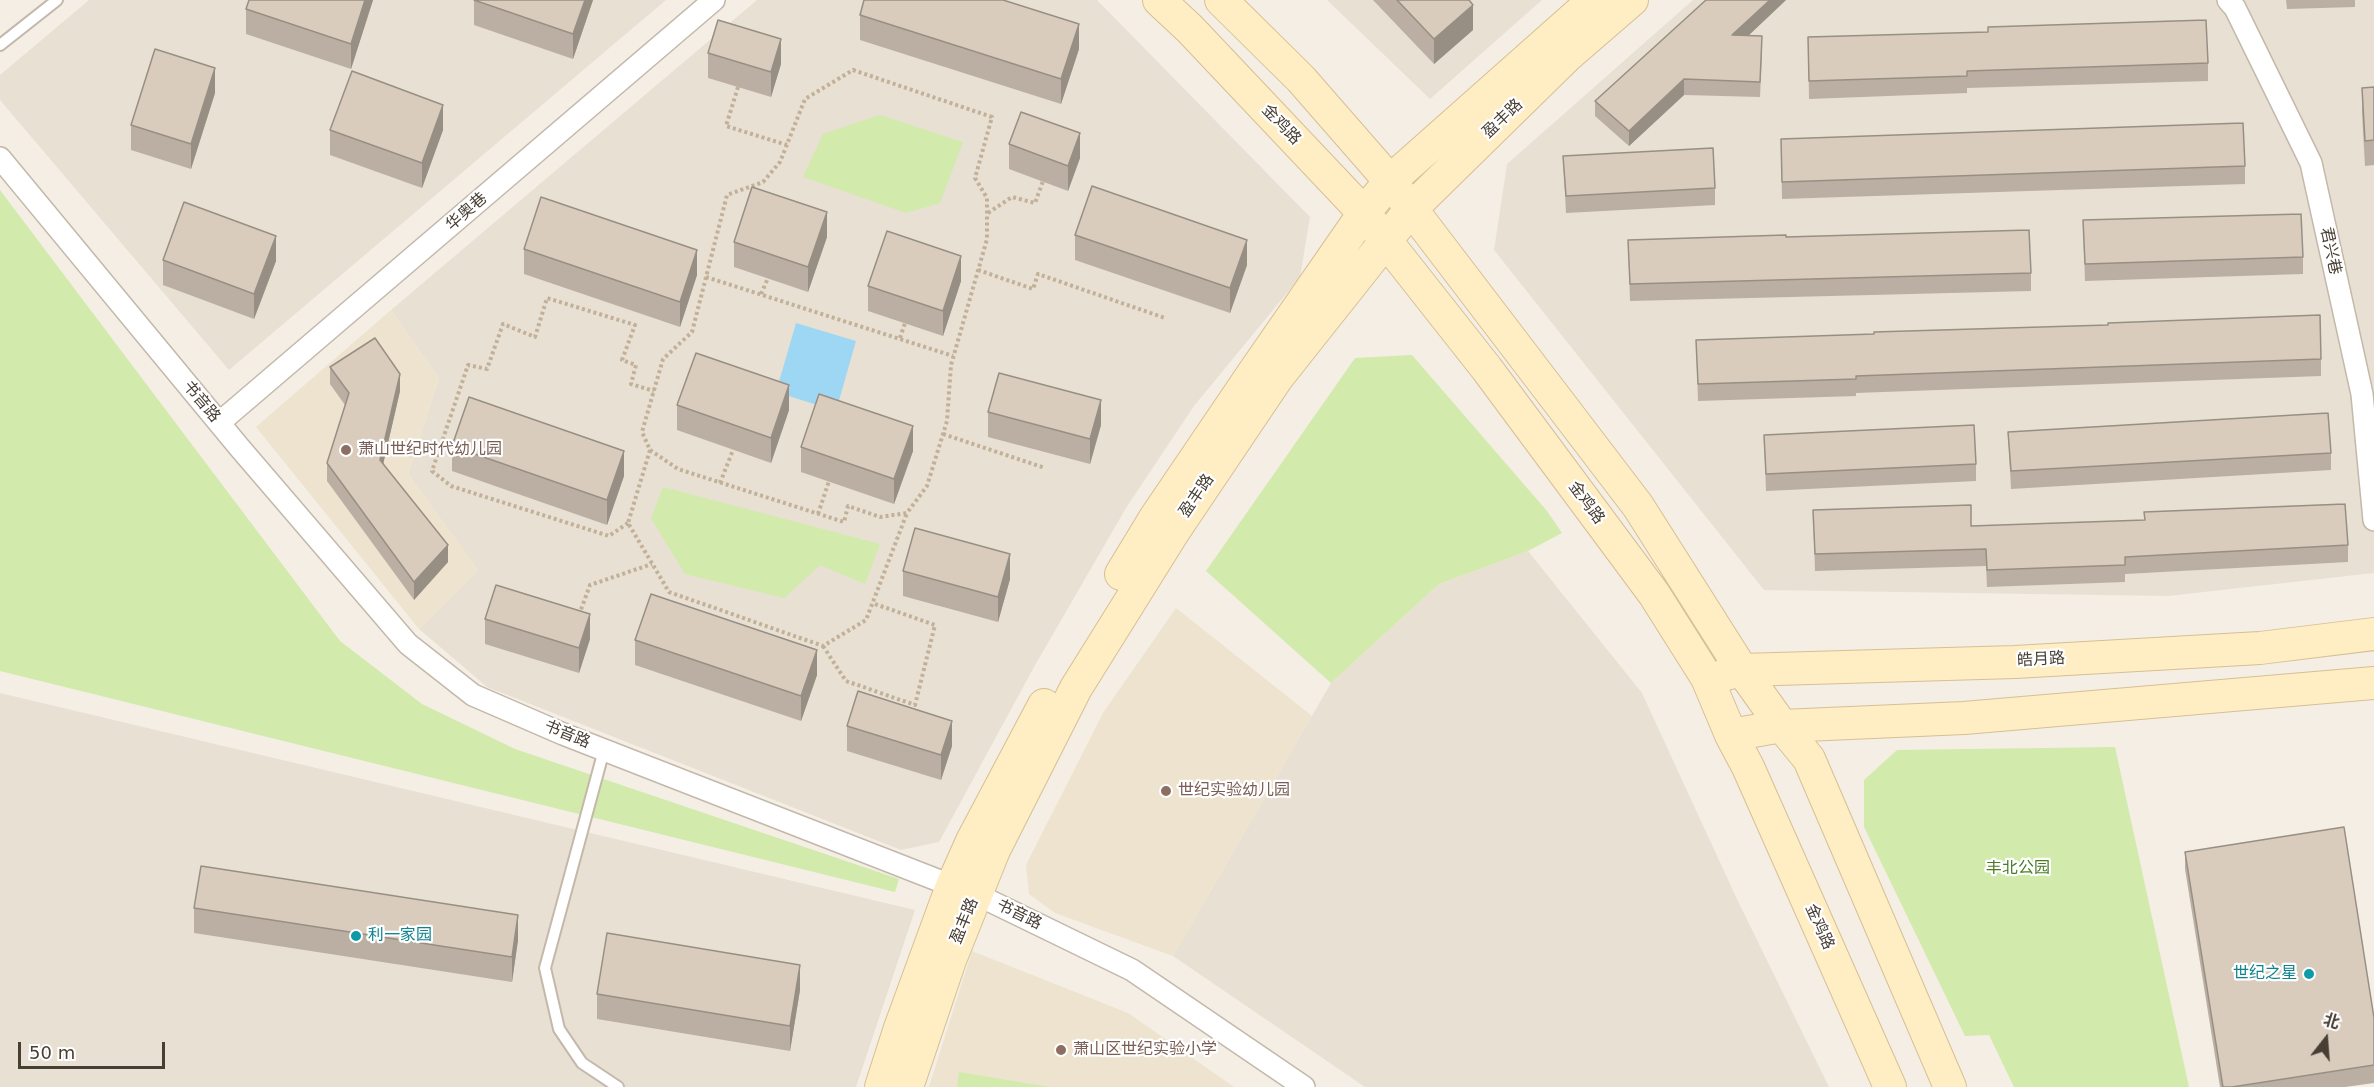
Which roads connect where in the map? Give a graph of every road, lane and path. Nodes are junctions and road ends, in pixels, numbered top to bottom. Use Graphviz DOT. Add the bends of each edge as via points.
graph roads {
  1 [pos="57,0"];
  2 [pos="714,0"];
  3 [pos="1159,0"];
  4 [pos="1221,0"];
  5 [pos="1594,0"];
  6 [pos="1632,0"];
  7 [pos="2228,0"];
  8 [pos="0,45"];
  9 [pos="738,87"];
  10 [pos="787,145"];
  11 [pos="0,159"];
  12 [pos="1044,181"];
  13 [pos="1389,181"];
  14 [pos="1411,209"];
  15 [pos="1364,213"];
  16 [pos="987,214"];
  17 [pos="1385,239"];
  18 [pos="978,270"];
  19 [pos="706,277"];
  20 [pos="768,278"];
  21 [pos="761,294"];
  22 [pos="1165,318"];
  23 [pos="905,323"];
  24 [pos="900,338"];
  25 [pos="953,356"];
  26 [pos="654,391"];
  27 [pos="219,423"];
  28 [pos="943,434"];
  29 [pos="650,450"];
  30 [pos="733,450"];
  31 [pos="1045,468"];
  32 [pos="829,481"];
  33 [pos="720,483"];
  34 [pos="907,513"];
  35 [pos="818,514"];
  36 [pos="2374,520"];
  37 [pos="628,523"];
  38 [pos="652,564"];
  39 [pos="872,603"];
  40 [pos="576,624"];
  41 [pos="2374,634"];
  42 [pos="823,646"];
  43 [pos="1742,670"];
  44 [pos="1707,678"];
  45 [pos="2374,683"];
  46 [pos="1782,726"];
  47 [pos="1731,735"];
  48 [pos="604,750"];
  49 [pos="964,890"];
  50 [pos="618,1087"];
  51 [pos="881,1087"];
  52 [pos="907,1087"];
  53 [pos="1304,1087"];
  54 [pos="1890,1087"];
  55 [pos="1950,1087"];
  1 -- 8 [label="lane"];
  2 -- 27 [label="street, 华奥巷"];
  3 -- 15 [label="main road, 金鸡路"];
  4 -- 13 [label="main road" via="1301,79"];
  5 -- 13 [label="main road, 盈丰路"];
  6 -- 14 [label="main road, 盈丰路" via="1566,57"];
  7 -- 36 [label="street, 君兴巷" via="2311,163 2362,394"];
  9 -- 10 [label="path" via="726,126"];
  10 -- 16 [label="path" via="805,99 853,70 949,102 992,117 975,178 987,198"];
  10 -- 19 [label="path" via="780,162 763,182 727,195"];
  11 -- 27 [label="street, 书音路"];
  12 -- 16 [label="path" via="1035,203 1012,197"];
  13 -- 14 [label="main road"];
  13 -- 15 [label="main road, 盈丰路"];
  14 -- 17 [label="main road, 盈丰路"];
  14 -- 43 [label="main road" via="1638,506"];
  15 -- 17 [label="main road, 金鸡路"];
  15 -- 49 [label="main road, 盈丰路" via="1155,518 1056,681 972,841"];
  16 -- 18 [label="path" via="987,239"];
  17 -- 44 [label="main road, 金鸡路" via="1654,594"];
  17 -- 49 [label="main road, 盈丰路" via="1277,378 1174,531 1076,688 994,850"];
  18 -- 22 [label="path" via="1033,289 1038,274"];
  18 -- 25 [label="path"];
  19 -- 21 [label="path"];
  19 -- 26 [label="path" via="692,332 663,359"];
  20 -- 21 [label="path"];
  21 -- 24 [label="path"];
  23 -- 24 [label="path"];
  24 -- 25 [label="path"];
  25 -- 28 [label="path"];
  26 -- 29 [label="path" via="642,432"];
  26 -- 37 [label="path" via="631,384 636,365 622,360 635,325 547,298 535,337 503,324 487,369 468,365 432,471 451,486 609,536"];
  27 -- 48 [label="street, 书音路" via="408,644 473,695"];
  28 -- 31 [label="path"];
  28 -- 34 [label="path" via="927,486"];
  29 -- 33 [label="path" via="678,469"];
  29 -- 37 [label="path"];
  30 -- 33 [label="path"];
  32 -- 35 [label="path"];
  33 -- 35 [label="path"];
  34 -- 35 [label="path" via="880,517 848,506 844,522"];
  34 -- 39 [label="path"];
  37 -- 38 [label="path"];
  38 -- 40 [label="path" via="590,585"];
  38 -- 42 [label="path" via="669,592"];
  39 -- 42 [label="path" via="866,620"];
  39 -- 42 [label="path" via="935,625 915,705 846,681"];
  41 -- 43 [label="main road, 皓月路" via="2260,648 2085,658"];
  43 -- 44 [label="main road, 皓月路"];
  43 -- 46 [label="main road"];
  44 -- 47 [label="main road, 金鸡路"];
  45 -- 46 [label="main road" via="1964,718"];
  46 -- 47 [label="main road"];
  46 -- 55 [label="main road" via="1809,759"];
  47 -- 54 [label="main road, 金鸡路"];
  48 -- 49 [label="street, 书音路"];
  48 -- 50 [label="lane" via="545,968 559,1029 582,1063"];
  49 -- 51 [label="main road, 盈丰路" via="900,1028"];
  49 -- 52 [label="main road, 盈丰路" via="950,960"];
  49 -- 53 [label="street, 书音路" via="1132,970"];
}
